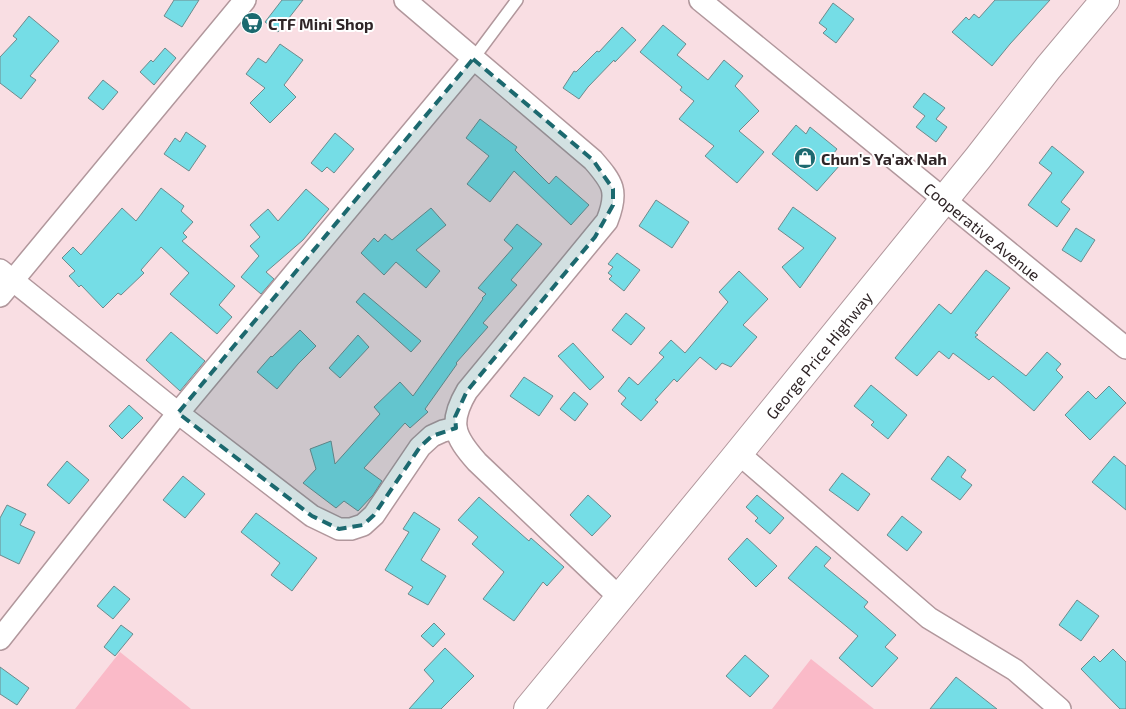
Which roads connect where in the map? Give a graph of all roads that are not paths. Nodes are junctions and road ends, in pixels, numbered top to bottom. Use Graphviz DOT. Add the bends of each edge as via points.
graph roads {
  1 [pos="245,0"];
  2 [pos="405,0"];
  3 [pos="517,0"];
  4 [pos="700,0"];
  5 [pos="1105,0"];
  6 [pos="473,59"];
  7 [pos="945,199"];
  8 [pos="7,274"];
  9 [pos="0,296"];
  10 [pos="1126,348"];
  11 [pos="178,414"];
  12 [pos="456,428"];
  13 [pos="738,453"];
  14 [pos="620,598"];
  15 [pos="0,639"];
  16 [pos="528,709"];
  17 [pos="1060,709"];
  1 -- 8 [label="street"];
  2 -- 6 [label="street"];
  3 -- 6 [label="lane"];
  4 -- 7 [label="street, Cooperative Avenue"];
  5 -- 7 [label="highway, George Price Highway"];
  6 -- 11 [label="street"];
  6 -- 12 [label="street" via="593,160 613,189 614,205 595,237 467,391 458,405"];
  7 -- 10 [label="street, Cooperative Avenue"];
  7 -- 13 [label="highway, George Price Highway"];
  8 -- 9 [label="street"];
  8 -- 11 [label="street"];
  11 -- 12 [label="street" via="312,516 339,529 363,525 374,515 420,447 432,436"];
  11 -- 15 [label="street"];
  12 -- 14 [label="street" via="460,440 478,462"];
  13 -- 14 [label="highway, George Price Highway"];
  13 -- 17 [label="street" via="929,618 1015,670"];
  14 -- 16 [label="highway, George Price Highway"];
}
